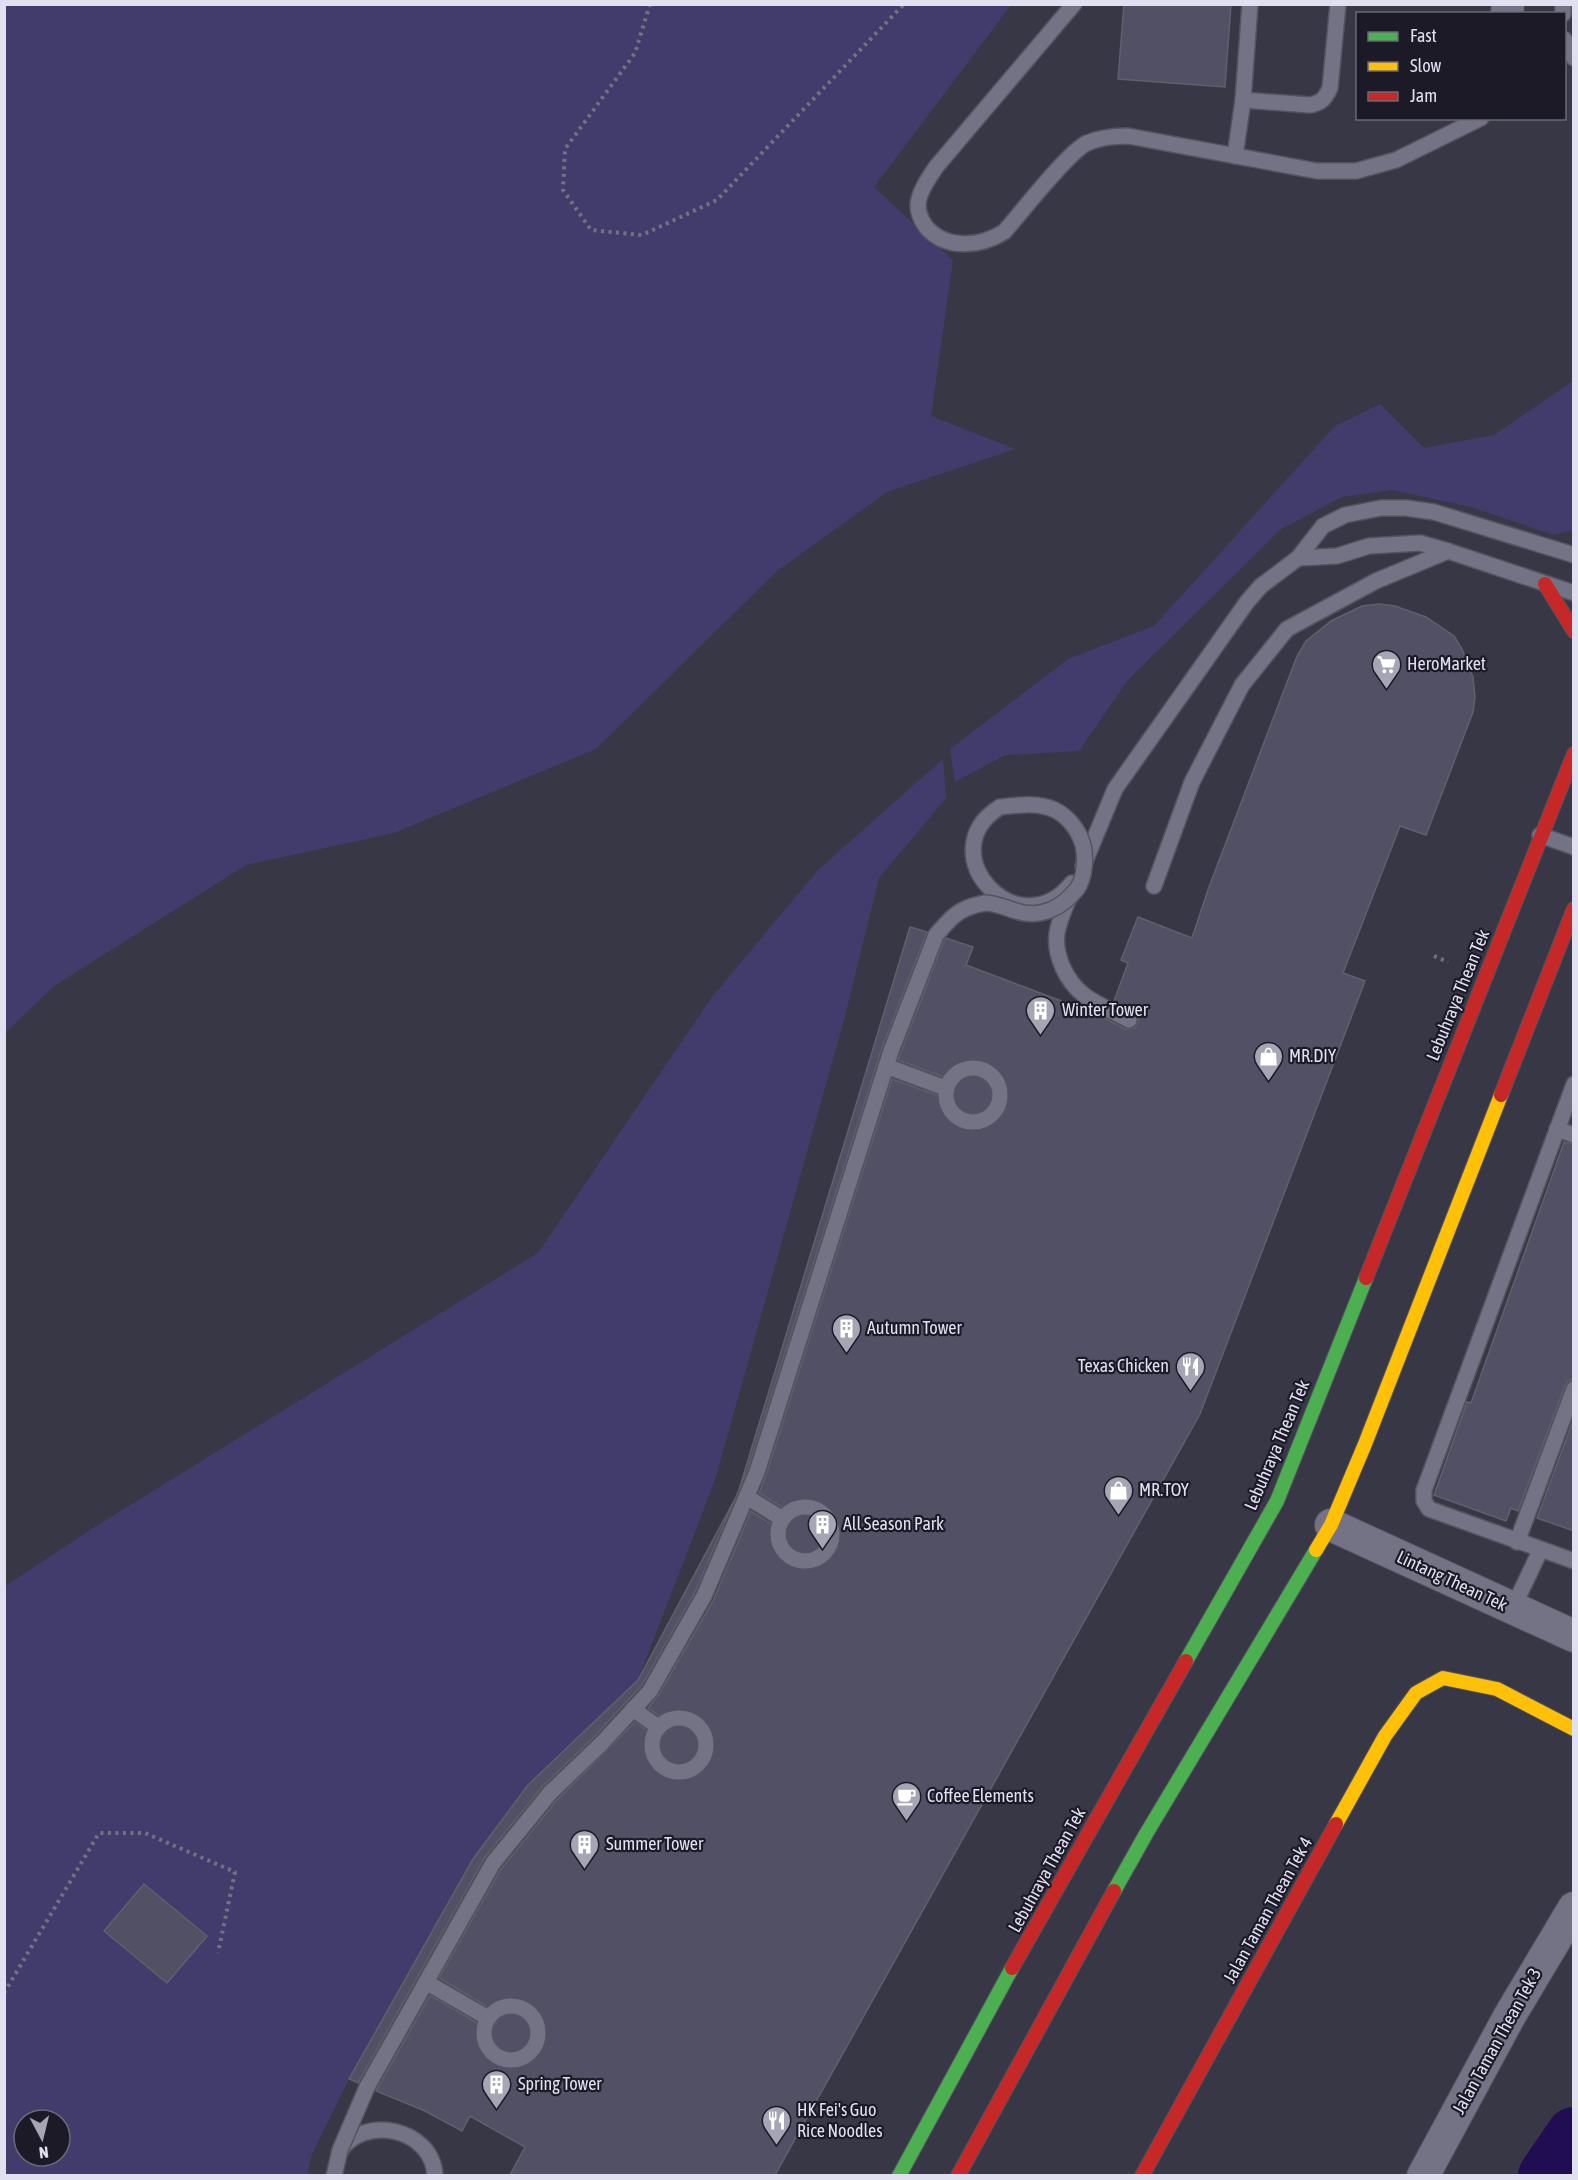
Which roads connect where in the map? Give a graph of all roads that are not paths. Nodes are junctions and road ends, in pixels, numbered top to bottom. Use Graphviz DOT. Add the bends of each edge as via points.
graph roads {
  1 [pos="1074,4"];
  2 [pos="1250,4"];
  3 [pos="1338,4"];
  4 [pos="1566,43"];
  5 [pos="1574,58"];
  6 [pos="1243,100"];
  7 [pos="1477,120"];
  8 [pos="1235,156"];
  9 [pos="1448,551"];
  10 [pos="1574,555"];
  11 [pos="1298,558"];
  12 [pos="1545,584"];
  13 [pos="1574,593"];
  14 [pos="1574,631"];
  15 [pos="1574,754"];
  16 [pos="1540,835"];
  17 [pos="1574,847"];
  18 [pos="1077,878"];
  19 [pos="1154,886"];
  20 [pos="1574,909"];
  21 [pos="1129,1020"];
  22 [pos="886,1066"];
  23 [pos="1574,1084"];
  24 [pos="945,1088"];
  25 [pos="1557,1129"];
  26 [pos="1574,1135"];
  27 [pos="1574,1389"];
  28 [pos="747,1497"];
  29 [pos="781,1518"];
  30 [pos="1331,1525"];
  31 [pos="1517,1542"];
  32 [pos="1540,1551"];
  33 [pos="1574,1562"];
  34 [pos="1513,1608"];
  35 [pos="1574,1636"];
  36 [pos="633,1709"];
  37 [pos="658,1727"];
  38 [pos="1574,1729"];
  39 [pos="1574,1908"];
  40 [pos="426,1982"];
  41 [pos="488,2018"];
  42 [pos="332,2175"];
  43 [pos="435,2175"];
  44 [pos="899,2175"];
  45 [pos="958,2175"];
  46 [pos="1142,2175"];
  47 [pos="1423,2175"];
  1 -- 8 [label="lane" via="936,167 918,204 919,218 928,230 942,240 958,244 992,239 1004,232 1067,160 1085,144 1107,136 1128,136"];
  2 -- 6 [label="lane"];
  3 -- 6 [label="lane" via="1326,98 1310,105"];
  4 -- 5 [label="lane"];
  6 -- 8 [label="lane"];
  7 -- 8 [label="lane" via="1396,160 1356,171 1317,171"];
  9 -- 11 [label="lane" via="1420,543 1393,544 1337,556"];
  9 -- 12 [label="lane"];
  9 -- 19 [label="lane" via="1376,581 1287,629 1242,685 1192,782"];
  10 -- 11 [label="lane" via="1434,512 1381,508 1345,515 1323,526"];
  11 -- 18 [label="lane" via="1261,586 1247,603 1115,789"];
  12 -- 13 [label="lane"];
  12 -- 14 [label="main road"];
  15 -- 16 [label="main road, Lebuhraya Thean Tek"];
  16 -- 17 [label="lane"];
  16 -- 44 [label="main road, Lebuhraya Thean Tek" via="1277,1501"];
  18 -- 21 [label="lane" via="1057,931 1056,949 1070,980 1084,995"];
  18 -- 22 [label="lane, bridge" via="1051,901 1034,906 1000,898 976,870 977,832 986,816 1000,807 1039,805 1070,820 1080,835 1084,852 1080,886 1054,909 1037,914 986,903 964,909 949,920 936,935"];
  20 -- 30 [label="main road"];
  22 -- 24 [label="lane"];
  22 -- 28 [label="lane"];
  23 -- 25 [label="lane"];
  25 -- 26 [label="lane"];
  25 -- 31 [label="lane" via="1424,1490 1429,1509"];
  27 -- 31 [label="lane"];
  28 -- 29 [label="lane"];
  28 -- 36 [label="lane" via="704,1596 650,1691"];
  30 -- 34 [label="street, Lintang Thean Tek"];
  30 -- 45 [label="main road" via="1146,1834"];
  31 -- 32 [label="lane"];
  32 -- 33 [label="lane"];
  32 -- 34 [label="lane"];
  34 -- 35 [label="street, Lintang Thean Tek"];
  36 -- 37 [label="lane"];
  36 -- 40 [label="lane" via="550,1793 493,1863"];
  38 -- 46 [label="main road, Jalan Taman Thean Tek 4" via="1497,1689 1443,1678 1416,1693 1385,1736"];
  39 -- 47 [label="street, Jalan Taman Thean Tek 3"];
  40 -- 41 [label="lane"];
  40 -- 42 [label="lane, bridge" via="367,2087"];
  42 -- 43 [label="lane" via="342,2149 354,2138 385,2129 417,2141 428,2154"];
}
